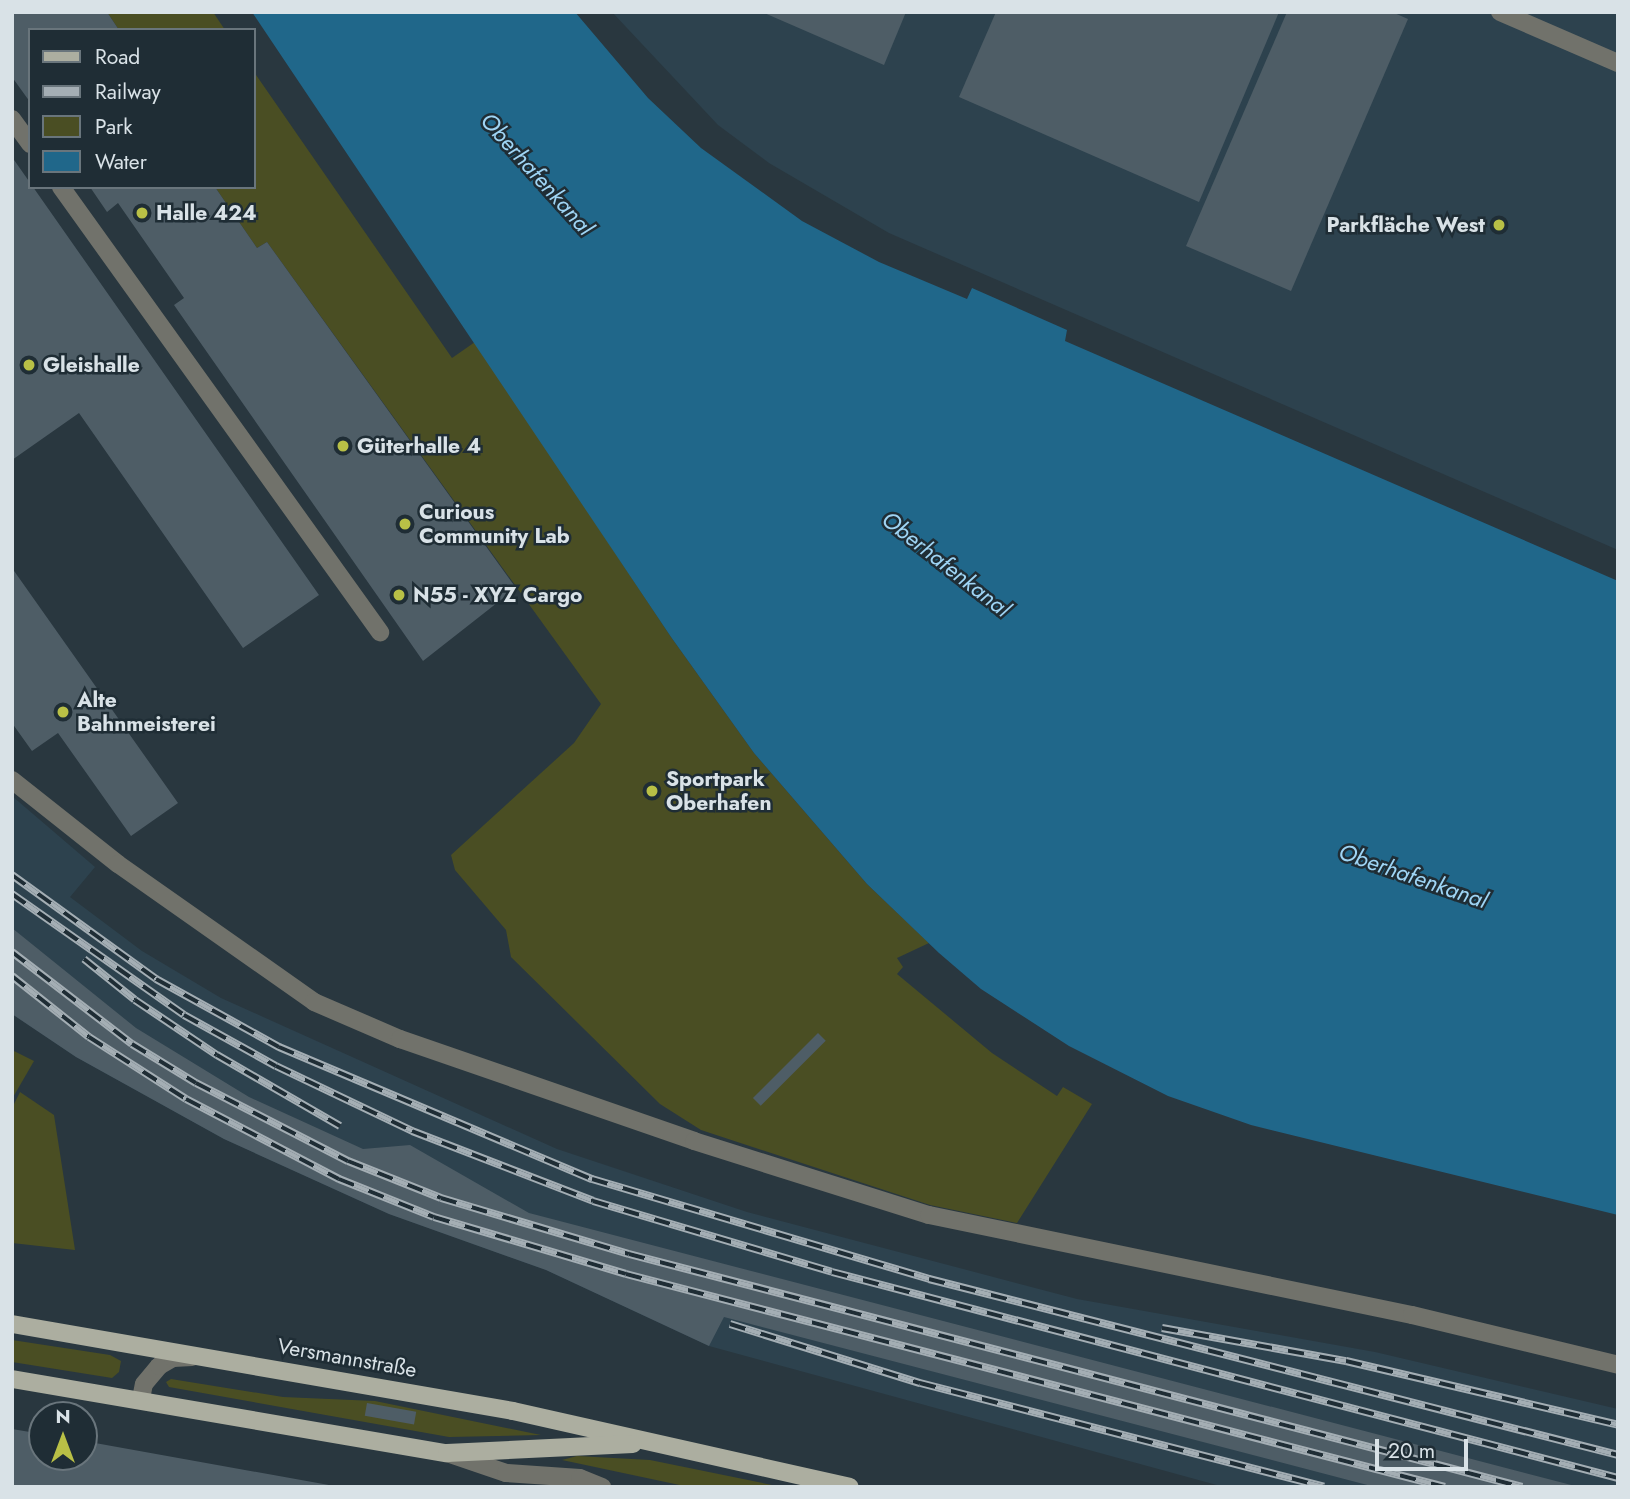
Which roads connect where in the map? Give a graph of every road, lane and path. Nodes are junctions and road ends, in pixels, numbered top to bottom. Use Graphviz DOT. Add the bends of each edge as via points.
graph roads {
  1 [pos="1500,12"];
  2 [pos="1618,63"];
  3 [pos="12,119"];
  4 [pos="28,141"];
  5 [pos="62,189"];
  6 [pos="380,632"];
  7 [pos="12,779"];
  8 [pos="12,1324"];
  9 [pos="213,1357"];
  10 [pos="1618,1365"];
  11 [pos="12,1379"];
  12 [pos="141,1399"];
  13 [pos="671,1446"];
  14 [pos="447,1453"];
  15 [pos="602,1487"];
  16 [pos="850,1487"];
  1 -- 2 [label="lane"];
  3 -- 4 [label="lane"];
  5 -- 6 [label="lane"];
  7 -- 10 [label="lane" via="118,864 314,1002 400,1039 694,1141 929,1215 1471,1328"];
  8 -- 9 [label="main road, Versmannstraße"];
  9 -- 12 [label="lane" via="173,1358 159,1366 144,1384"];
  9 -- 13 [label="main road, Versmannstraße" via="513,1411"];
  11 -- 12 [label="main road, Versmannstraße"];
  12 -- 14 [label="main road, Versmannstraße"];
  13 -- 14 [label="main road, Versmannstraße" via="587,1443"];
  13 -- 16 [label="main road, Versmannstraße"];
  14 -- 15 [label="lane, Versmannstraße" via="506,1473 580,1478"];
}
